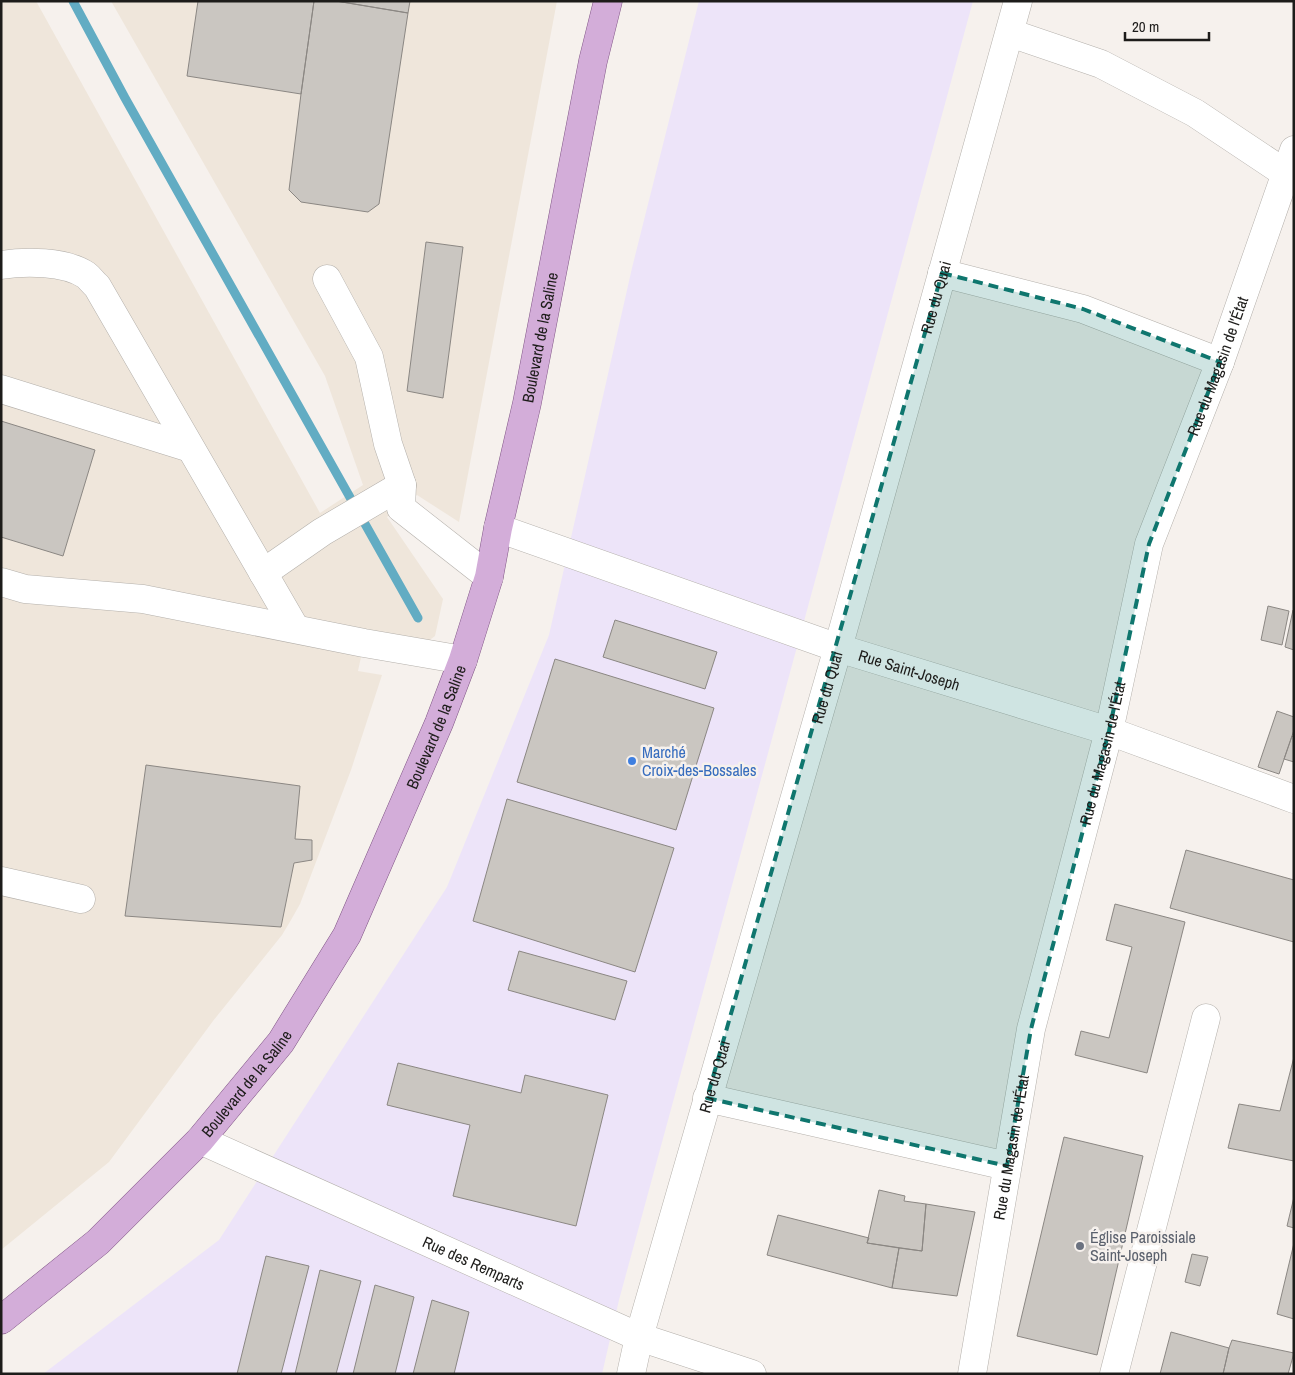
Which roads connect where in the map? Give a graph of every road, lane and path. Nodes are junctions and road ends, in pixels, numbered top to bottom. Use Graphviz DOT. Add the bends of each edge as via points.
graph roads {
  1 [pos="608,1"];
  2 [pos="1018,1"];
  3 [pos="1010,32"];
  4 [pos="1290,162"];
  5 [pos="1,265"];
  6 [pos="942,273"];
  7 [pos="327,278"];
  8 [pos="1220,362"];
  9 [pos="1,389"];
  10 [pos="190,448"];
  11 [pos="402,485"];
  12 [pos="498,528"];
  13 [pos="263,573"];
  14 [pos="489,577"];
  15 [pos="1,582"];
  16 [pos="295,628"];
  17 [pos="838,648"];
  18 [pos="463,660"];
  19 [pos="1110,731"];
  20 [pos="1294,799"];
  21 [pos="1,880"];
  22 [pos="81,899"];
  23 [pos="1206,1018"];
  24 [pos="707,1098"];
  25 [pos="200,1140"];
  26 [pos="1006,1166"];
  27 [pos="1,1320"];
  28 [pos="639,1337"];
  29 [pos="630,1374"];
  30 [pos="752,1374"];
  31 [pos="972,1374"];
  32 [pos="1114,1374"];
  1 -- 12 [label="main road, Boulevard de la Saline" via="593,61 527,403"];
  2 -- 3 [label="street, Rue du Quai"];
  3 -- 4 [label="street" via="1101,64"];
  3 -- 6 [label="street, Rue du Quai"];
  4 -- 8 [label="street, Rue du Magasin de l'État"];
  5 -- 10 [label="street" via="44,263 86,275 97,286"];
  6 -- 8 [label="street" via="1083,309"];
  6 -- 17 [label="street, Rue du Quai"];
  7 -- 11 [label="street" via="369,357 388,444"];
  8 -- 19 [label="street, Rue du Magasin de l'État" via="1149,544"];
  9 -- 10 [label="street"];
  10 -- 13 [label="street"];
  11 -- 13 [label="street" via="322,532"];
  11 -- 14 [label="street" via="401,508"];
  12 -- 14 [label="main road, Boulevard de la Saline"];
  12 -- 17 [label="street, Rue Saint-Joseph"];
  13 -- 16 [label="street"];
  14 -- 18 [label="main road, Boulevard de la Saline"];
  15 -- 16 [label="street" via="25,589 143,599"];
  16 -- 18 [label="street"];
  17 -- 19 [label="street, Rue Saint-Joseph"];
  17 -- 24 [label="street, Rue du Quai"];
  18 -- 25 [label="main road, Boulevard de la Saline" via="347,936 281,1042"];
  19 -- 20 [label="street, Rue Saint-Joseph"];
  19 -- 26 [label="street, Rue du Magasin de l'État" via="1031,1030"];
  21 -- 22 [label="street"];
  23 -- 32 [label="street"];
  24 -- 26 [label="street"];
  24 -- 28 [label="street, Rue du Quai"];
  25 -- 27 [label="main road, Boulevard de la Saline" via="98,1242"];
  25 -- 28 [label="street, Rue des Remparts"];
  26 -- 31 [label="street, Rue du Magasin de l'État"];
  28 -- 29 [label="street, Rue du Quai"];
  28 -- 30 [label="street, Rue des Remparts"];
}
